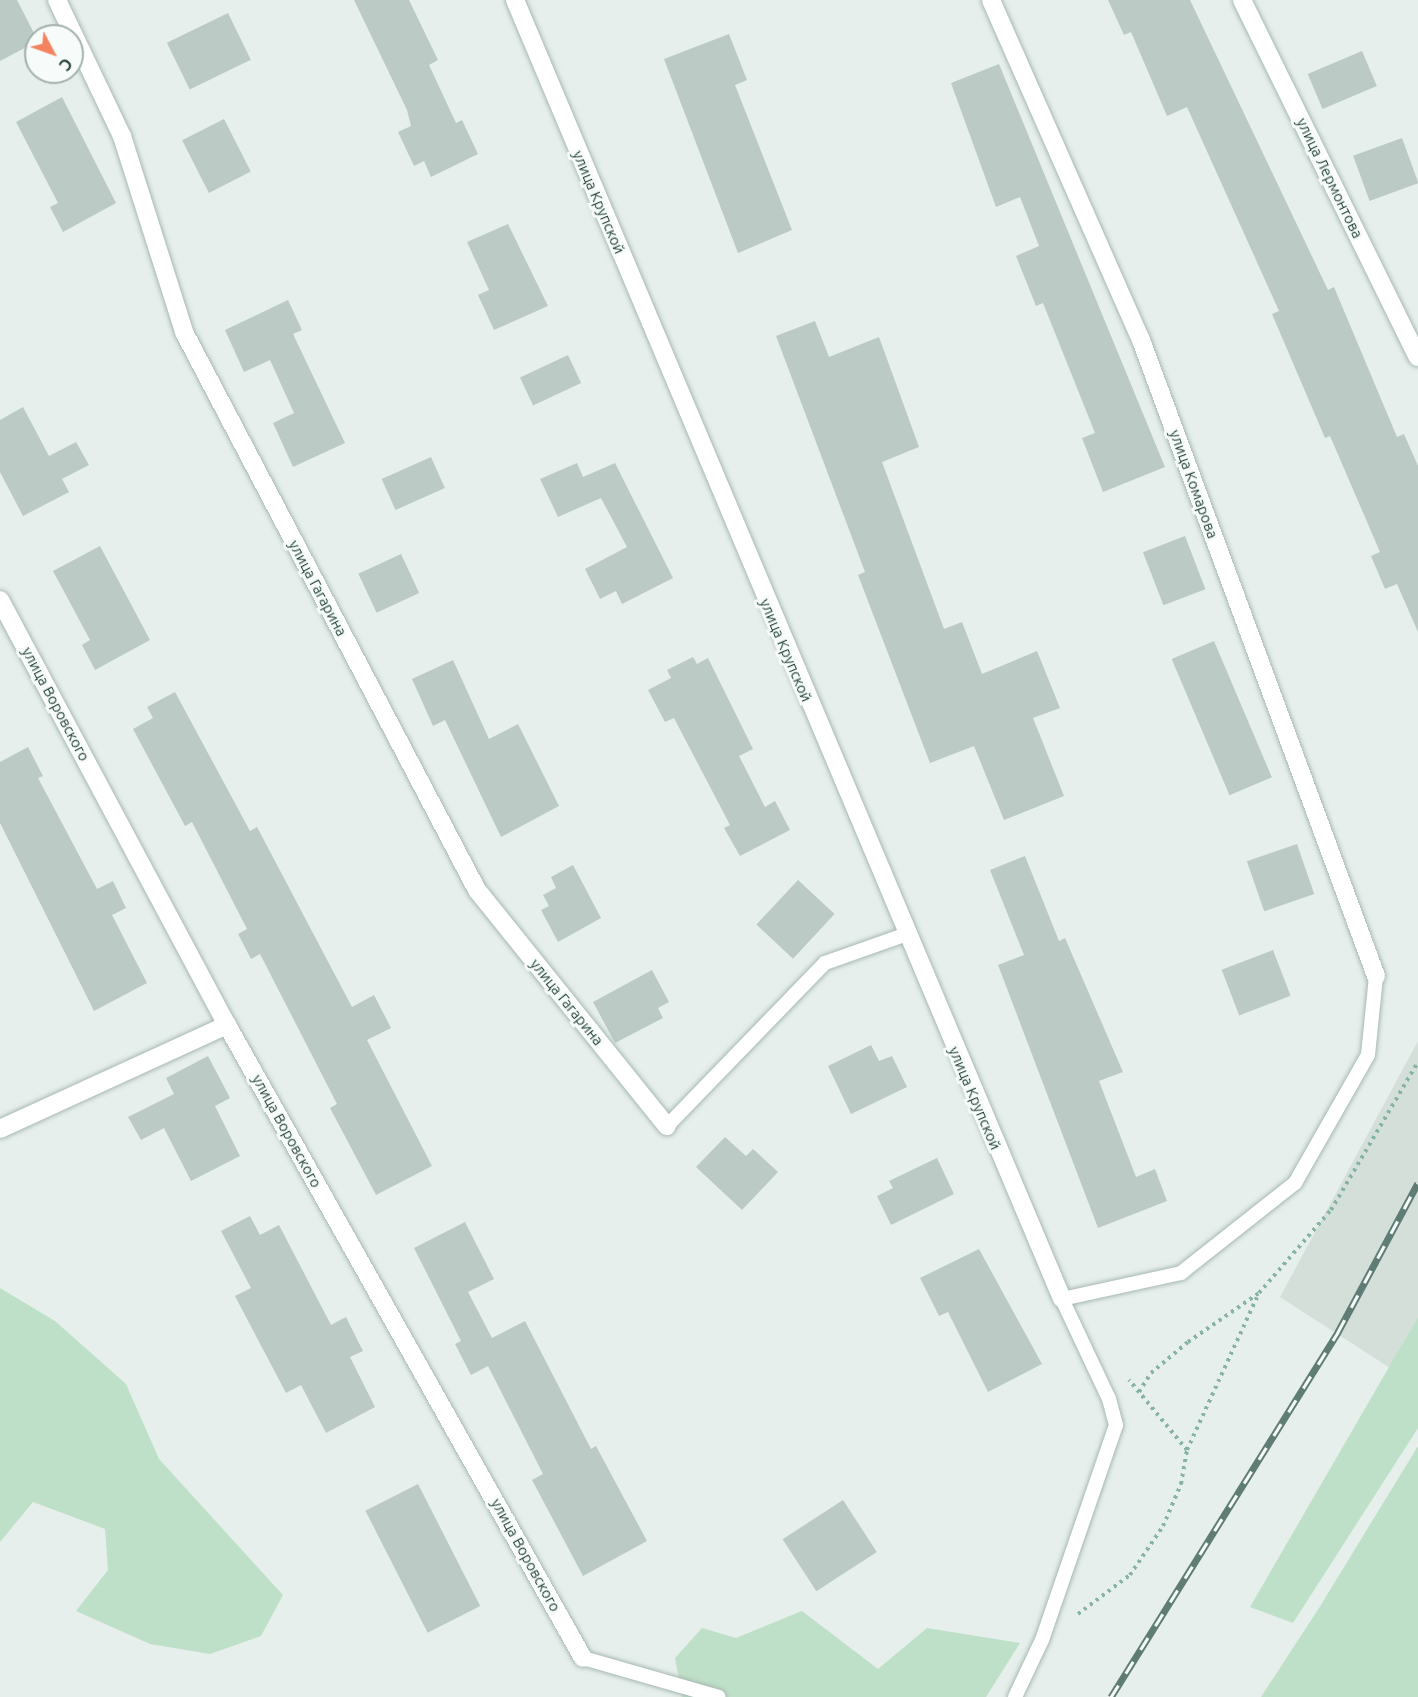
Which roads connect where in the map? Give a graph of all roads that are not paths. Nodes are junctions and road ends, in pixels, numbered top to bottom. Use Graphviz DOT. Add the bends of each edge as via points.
graph roads {
  1 [pos="57,0"];
  2 [pos="515,0"];
  3 [pos="991,0"];
  4 [pos="1242,0"];
  5 [pos="1418,357"];
  6 [pos="0,600"];
  7 [pos="904,935"];
  8 [pos="1376,976"];
  9 [pos="227,1024"];
  10 [pos="667,1126"];
  11 [pos="0,1129"];
  12 [pos="1062,1299"];
  13 [pos="584,1658"];
  14 [pos="719,1697"];
  15 [pos="1015,1697"];
  1 -- 10 [label="street, улица Гагарина" via="122,136 184,332 477,890"];
  2 -- 7 [label="street, улица Крупской"];
  3 -- 8 [label="street, улица Комарова" via="1141,340"];
  4 -- 5 [label="street, улица Лермонтова"];
  6 -- 9 [label="street, улица Воровского"];
  7 -- 10 [label="lane" via="825,963"];
  7 -- 12 [label="street, улица Крупской"];
  8 -- 12 [label="lane" via="1368,1055 1295,1183 1181,1273"];
  9 -- 11 [label="street"];
  9 -- 13 [label="street, улица Воровского"];
  12 -- 15 [label="lane" via="1109,1399 1116,1425 1042,1640"];
  13 -- 14 [label="lane"];
}
